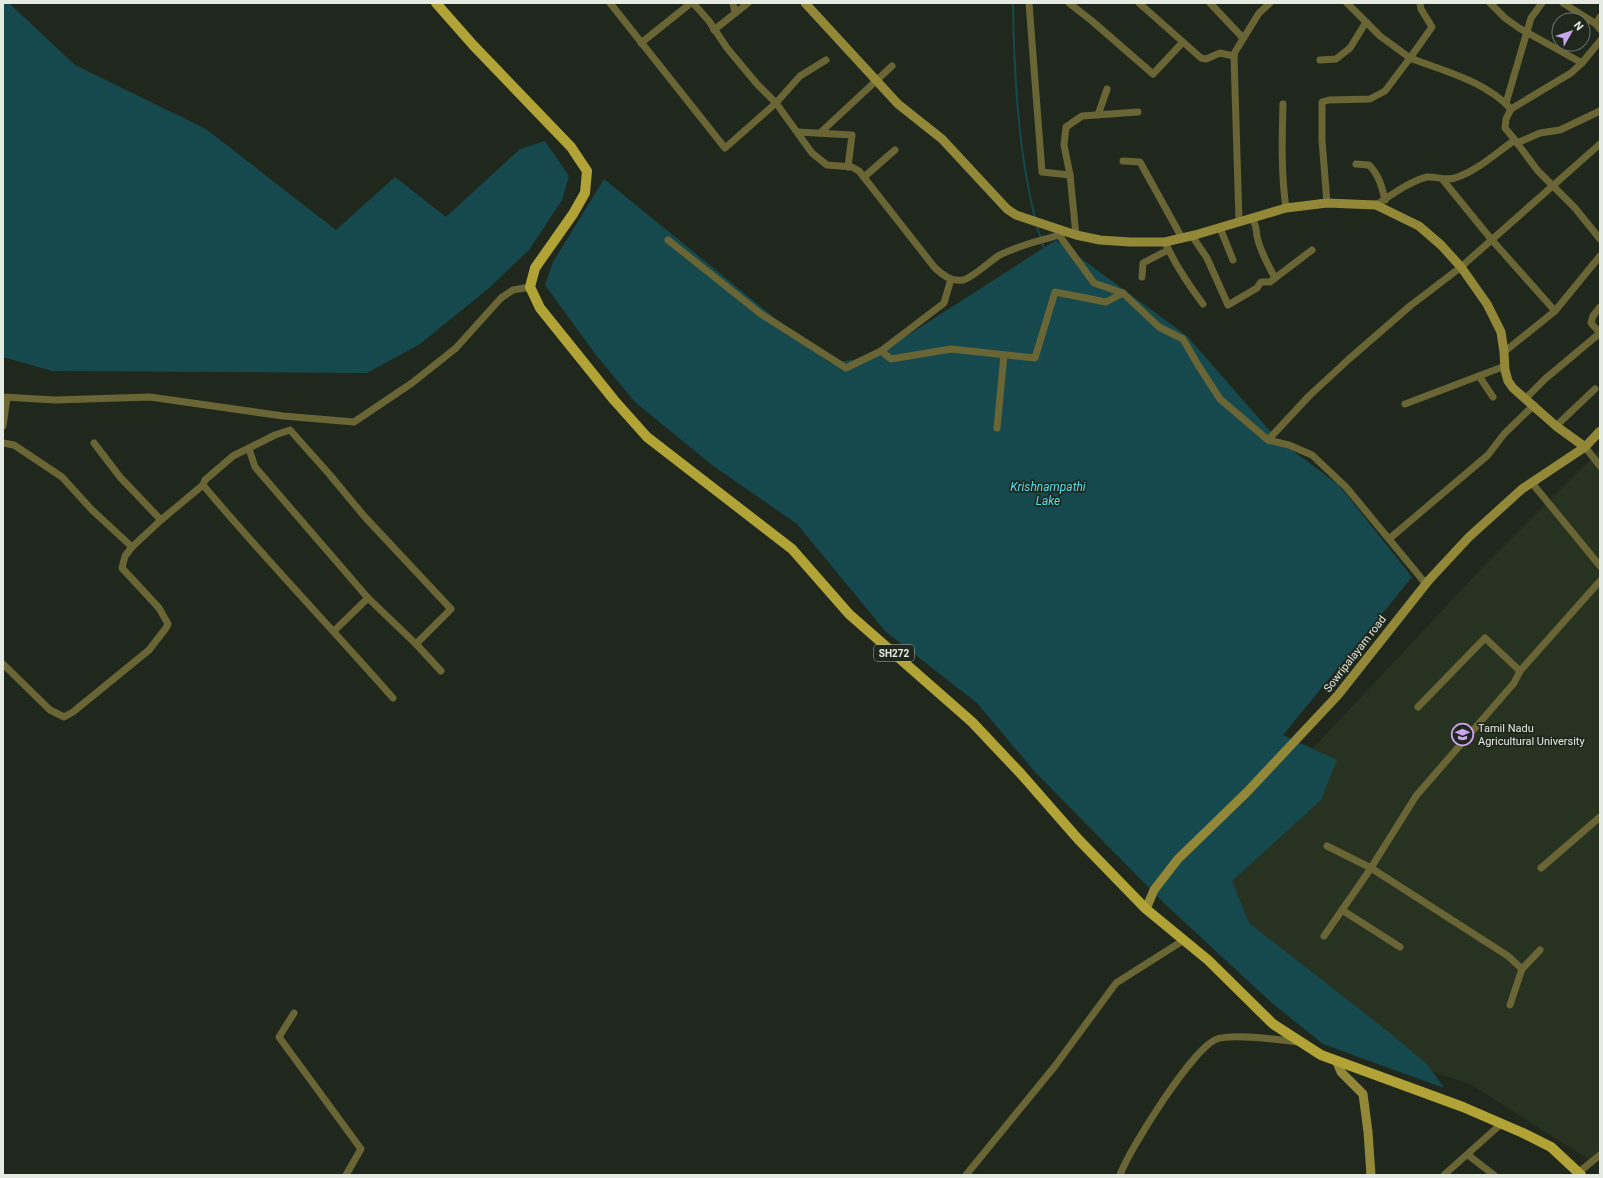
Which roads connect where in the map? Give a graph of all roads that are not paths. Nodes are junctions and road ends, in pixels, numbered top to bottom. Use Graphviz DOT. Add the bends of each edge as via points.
graph roads {
  1 [pos="436,3"];
  2 [pos="610,3"];
  3 [pos="692,3"];
  4 [pos="733,3"];
  5 [pos="748,3"];
  6 [pos="805,3"];
  7 [pos="1030,3"];
  8 [pos="1069,3"];
  9 [pos="1138,3"];
  10 [pos="1210,3"];
  11 [pos="1270,3"];
  12 [pos="1347,3"];
  13 [pos="1420,3"];
  14 [pos="1490,3"];
  15 [pos="1542,3"];
  16 [pos="1563,3"];
  17 [pos="735,13"];
  18 [pos="1600,17"];
  19 [pos="1366,22"];
  20 [pos="1598,26"];
  21 [pos="714,30"];
  22 [pos="1526,32"];
  23 [pos="1243,38"];
  24 [pos="1600,41"];
  25 [pos="1183,42"];
  26 [pos="641,43"];
  27 [pos="1234,56"];
  28 [pos="1410,58"];
  29 [pos="826,60"];
  30 [pos="1320,60"];
  31 [pos="1582,63"];
  32 [pos="892,66"];
  33 [pos="876,80"];
  34 [pos="1107,89"];
  35 [pos="776,103"];
  36 [pos="1506,103"];
  37 [pos="1283,104"];
  38 [pos="1511,109"];
  39 [pos="1600,111"];
  40 [pos="1138,112"];
  41 [pos="1098,115"];
  42 [pos="798,132"];
  43 [pos="820,133"];
  44 [pos="1516,141"];
  45 [pos="1600,144"];
  46 [pos="895,150"];
  47 [pos="1123,161"];
  48 [pos="1356,164"];
  49 [pos="848,167"];
  50 [pos="1070,175"];
  51 [pos="864,177"];
  52 [pos="1443,180"];
  53 [pos="1553,187"];
  54 [pos="1385,200"];
  55 [pos="1327,203"];
  56 [pos="1376,205"];
  57 [pos="1286,208"];
  58 [pos="1252,218"];
  59 [pos="1239,222"];
  60 [pos="1220,228"];
  61 [pos="1059,235"];
  62 [pos="1076,235"];
  63 [pos="1192,236"];
  64 [pos="1182,238"];
  65 [pos="1491,239"];
  66 [pos="1600,239"];
  67 [pos="668,240"];
  68 [pos="1167,246"];
  69 [pos="1312,250"];
  70 [pos="1600,256"];
  71 [pos="1233,260"];
  72 [pos="1461,267"];
  73 [pos="1142,277"];
  74 [pos="1274,278"];
  75 [pos="951,279"];
  76 [pos="530,287"];
  77 [pos="1123,293"];
  78 [pos="1203,304"];
  79 [pos="1600,307"];
  80 [pos="1555,311"];
  81 [pos="1600,333"];
  82 [pos="881,351"];
  83 [pos="1504,352"];
  84 [pos="1004,355"];
  85 [pos="1505,366"];
  86 [pos="1479,376"];
  87 [pos="1595,389"];
  88 [pos="5,397"];
  89 [pos="1493,397"];
  90 [pos="1526,398"];
  91 [pos="1405,404"];
  92 [pos="1534,405"];
  93 [pos="283,416"];
  94 [pos="3,426"];
  95 [pos="1556,426"];
  96 [pos="997,428"];
  97 [pos="290,430"];
  98 [pos="1600,431"];
  99 [pos="1268,440"];
  100 [pos="3,443"];
  101 [pos="94,443"];
  102 [pos="1585,446"];
  103 [pos="248,449"];
  104 [pos="1600,466"];
  105 [pos="1532,483"];
  106 [pos="203,485"];
  107 [pos="161,520"];
  108 [pos="1389,539"];
  109 [pos="132,546"];
  110 [pos="1600,566"];
  111 [pos="1600,581"];
  112 [pos="1426,584"];
  113 [pos="368,598"];
  114 [pos="334,631"];
  115 [pos="416,644"];
  116 [pos="3,664"];
  117 [pos="441,671"];
  118 [pos="1520,671"];
  119 [pos="393,698"];
  120 [pos="1418,707"];
  121 [pos="1600,816"];
  122 [pos="1327,846"];
  123 [pos="1371,868"];
  124 [pos="1541,868"];
  125 [pos="1146,909"];
  126 [pos="1342,910"];
  127 [pos="1324,936"];
  128 [pos="1184,940"];
  129 [pos="1400,947"];
  130 [pos="1540,950"];
  131 [pos="1522,969"];
  132 [pos="1510,1005"];
  133 [pos="294,1013"];
  134 [pos="1299,1042"];
  135 [pos="1337,1062"];
  136 [pos="1501,1124"];
  137 [pos="1468,1155"];
  138 [pos="1600,1155"];
  139 [pos="1580,1174"];
  140 [pos="346,1175"];
  141 [pos="966,1175"];
  142 [pos="1120,1175"];
  143 [pos="1371,1175"];
  144 [pos="1444,1175"];
  145 [pos="1494,1175"];
  1 -- 76 [label="main road" via="571,147 587,171 585,193 535,268"];
  2 -- 26 [label="street"];
  3 -- 21 [label="street"];
  3 -- 26 [label="street"];
  4 -- 17 [label="street"];
  5 -- 17 [label="street"];
  6 -- 33 [label="street"];
  7 -- 50 [label="street" via="1042,172"];
  8 -- 25 [label="street" via="1153,74"];
  9 -- 25 [label="street"];
  10 -- 23 [label="street"];
  11 -- 23 [label="street" via="1259,13"];
  12 -- 19 [label="street"];
  13 -- 28 [label="street" via="1432,26"];
  14 -- 22 [label="street" via="1505,18"];
  15 -- 22 [label="street" via="1531,18"];
  16 -- 20 [label="street"];
  17 -- 21 [label="street"];
  18 -- 20 [label="street"];
  19 -- 28 [label="street"];
  19 -- 30 [label="street" via="1350,48 1336,59"];
  21 -- 35 [label="street" via="752,78"];
  22 -- 31 [label="street"];
  22 -- 36 [label="street"];
  23 -- 27 [label="street"];
  24 -- 31 [label="street"];
  25 -- 27 [label="street" via="1202,58 1206,59 1220,53"];
  26 -- 35 [label="street" via="725,148"];
  27 -- 59 [label="street"];
  28 -- 36 [label="street" via="1471,82"];
  28 -- 55 [label="street" via="1385,92 1370,99 1322,102"];
  29 -- 35 [label="street" via="800,76"];
  31 -- 38 [label="street" via="1571,73"];
  32 -- 33 [label="street"];
  33 -- 43 [label="street"];
  33 -- 61 [label="street" via="898,104 942,139 1007,209 1049,227"];
  34 -- 41 [label="street"];
  35 -- 42 [label="street"];
  36 -- 38 [label="street"];
  37 -- 57 [label="street" via="1282,150"];
  38 -- 44 [label="street" via="1505,128"];
  39 -- 44 [label="street" via="1560,130"];
  40 -- 41 [label="street"];
  41 -- 50 [label="street" via="1082,116 1066,127 1064,145"];
  42 -- 43 [label="street"];
  42 -- 49 [label="street" via="812,153 827,165"];
  43 -- 49 [label="street" via="852,135"];
  44 -- 52 [label="street" via="1470,172"];
  44 -- 53 [label="street"];
  45 -- 53 [label="street"];
  46 -- 51 [label="street"];
  47 -- 64 [label="street" via="1140,162"];
  48 -- 54 [label="street" via="1369,165 1374,170"];
  49 -- 51 [label="street" via="859,171"];
  50 -- 62 [label="street"];
  51 -- 75 [label="street" via="936,268"];
  52 -- 54 [label="street" via="1429,177 1416,181"];
  52 -- 65 [label="street"];
  53 -- 65 [label="street"];
  53 -- 66 [label="street" via="1575,208"];
  54 -- 56 [label="street"];
  55 -- 56 [label="street"];
  55 -- 57 [label="street"];
  56 -- 72 [label="street" via="1419,226"];
  57 -- 58 [label="street"];
  58 -- 59 [label="street"];
  58 -- 74 [label="street"];
  59 -- 60 [label="street"];
  60 -- 63 [label="street"];
  60 -- 71 [label="street"];
  61 -- 62 [label="street"];
  61 -- 75 [label="street" via="1021,246 999,256 964,280"];
  61 -- 77 [label="street" via="1094,283"];
  62 -- 68 [label="street" via="1100,240"];
  63 -- 64 [label="street"];
  63 -- 74 [label="street" via="1207,258 1228,305 1258,288 1261,282 1270,282"];
  64 -- 68 [label="street"];
  65 -- 72 [label="street"];
  65 -- 80 [label="street"];
  67 -- 82 [label="street" via="761,314 846,368"];
  68 -- 73 [label="street" via="1143,263"];
  68 -- 78 [label="street" via="1180,273"];
  69 -- 74 [label="street"];
  70 -- 80 [label="street"];
  72 -- 83 [label="street" via="1487,304 1501,332"];
  72 -- 99 [label="street" via="1348,359"];
  75 -- 82 [label="street" via="944,303"];
  76 -- 93 [label="street" via="513,290 501,298 456,348 412,383 354,422"];
  76 -- 125 [label="main road, SH272" via="540,308 647,437 792,549 849,614 972,722 1078,839"];
  77 -- 84 [label="street" via="1106,302 1055,292 1035,358"];
  77 -- 99 [label="street" via="1159,327 1183,338 1220,399"];
  79 -- 81 [label="street" via="1591,323"];
  80 -- 83 [label="street"];
  81 -- 90 [label="street"];
  82 -- 84 [label="street" via="891,359 951,349"];
  83 -- 85 [label="street"];
  84 -- 96 [label="street"];
  85 -- 86 [label="street"];
  85 -- 90 [label="street" via="1508,381"];
  86 -- 89 [label="street"];
  86 -- 91 [label="street"];
  87 -- 95 [label="street"];
  88 -- 93 [label="street" via="55,400 150,397"];
  88 -- 94 [label="street"];
  90 -- 92 [label="street"];
  92 -- 95 [label="street"];
  92 -- 108 [label="street" via="1504,434 1488,455"];
  93 -- 97 [label="street"];
  95 -- 102 [label="street"];
  97 -- 103 [label="street"];
  97 -- 115 [label="street" via="364,516 451,609"];
  98 -- 102 [label="street, Sowripalayam road"];
  99 -- 108 [label="street" via="1289,445 1312,455 1346,487"];
  100 -- 109 [label="street" via="14,445 62,477 92,510"];
  101 -- 107 [label="street" via="120,477"];
  102 -- 104 [label="street"];
  102 -- 105 [label="street, Sowripalayam road"];
  103 -- 106 [label="street" via="232,456 205,480"];
  103 -- 113 [label="street" via="255,467"];
  105 -- 110 [label="street"];
  105 -- 112 [label="street, Sowripalayam road" via="1469,537"];
  106 -- 107 [label="street"];
  106 -- 114 [label="street" via="242,532"];
  107 -- 109 [label="street"];
  108 -- 112 [label="street"];
  109 -- 116 [label="street" via="125,556 122,568 159,608 168,624 149,650 64,717 50,710"];
  111 -- 118 [label="street"];
  112 -- 125 [label="street, Sowripalayam road" via="1338,696 1247,792 1178,859 1154,890"];
  113 -- 114 [label="street"];
  113 -- 115 [label="street"];
  114 -- 119 [label="street"];
  115 -- 117 [label="street"];
  118 -- 120 [label="street" via="1485,638"];
  118 -- 123 [label="street" via="1514,683 1416,796"];
  121 -- 124 [label="street"];
  122 -- 123 [label="street"];
  123 -- 126 [label="street"];
  123 -- 131 [label="street" via="1508,956"];
  125 -- 128 [label="main road, SH272"];
  126 -- 127 [label="street"];
  126 -- 129 [label="street"];
  128 -- 134 [label="main road, SH272" via="1273,1024"];
  128 -- 141 [label="street" via="1116,983 1055,1066"];
  130 -- 131 [label="street"];
  131 -- 132 [label="street"];
  133 -- 140 [label="street" via="279,1037 360,1149"];
  134 -- 135 [label="main road, SH272"];
  134 -- 142 [label="street" via="1231,1036 1216,1039 1177,1079 1155,1112"];
  135 -- 136 [label="main road, SH272" via="1463,1107"];
  135 -- 143 [label="street" via="1341,1072 1362,1094"];
  136 -- 137 [label="street"];
  136 -- 139 [label="main road, SH272" via="1551,1147"];
  137 -- 144 [label="street"];
  137 -- 145 [label="street"];
  138 -- 139 [label="street"];
}
